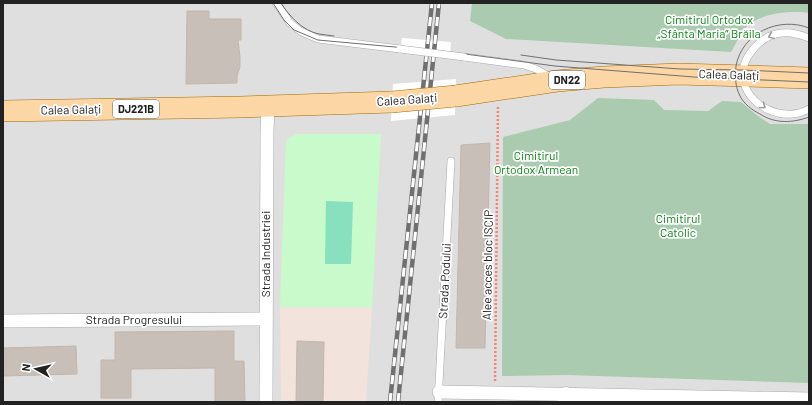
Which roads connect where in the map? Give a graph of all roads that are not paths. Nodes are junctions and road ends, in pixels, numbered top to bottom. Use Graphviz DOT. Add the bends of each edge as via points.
graph roads {
  1 [pos="276,3"];
  2 [pos="809,38"];
  3 [pos="743,75"];
  4 [pos="809,78"];
  5 [pos="557,81"];
  6 [pos="268,106"];
  7 [pos="809,109"];
  8 [pos="3,111"];
  9 [pos="451,161"];
  10 [pos="266,320"];
  11 [pos="3,321"];
  12 [pos="439,397"];
  13 [pos="566,398"];
  14 [pos="809,399"];
  15 [pos="266,402"];
  1 -- 5 [label="lane, bridge" via="290,23 318,39 524,66 536,69"];
  2 -- 3 [label="lane, one-way" via="784,32 767,38 757,45 747,58"];
  3 -- 4 [label="main road, Calea Galați / DN22"];
  3 -- 5 [label="main road, Calea Galați / DN22" via="679,74"];
  3 -- 7 [label="lane, one-way" via="748,91 767,110 796,114"];
  5 -- 6 [label="main road, Calea Galați / DN22, bridge" via="456,96 392,102"];
  6 -- 8 [label="main road, Calea Galați / DJ221B"];
  6 -- 10 [label="street, Strada Industriei"];
  9 -- 12 [label="lane, Strada Podului"];
  10 -- 11 [label="street, Strada Progresului"];
  10 -- 15 [label="street, Strada Industriei"];
  12 -- 13 [label="street" via="495,393"];
  13 -- 14 [label="street"];
}
